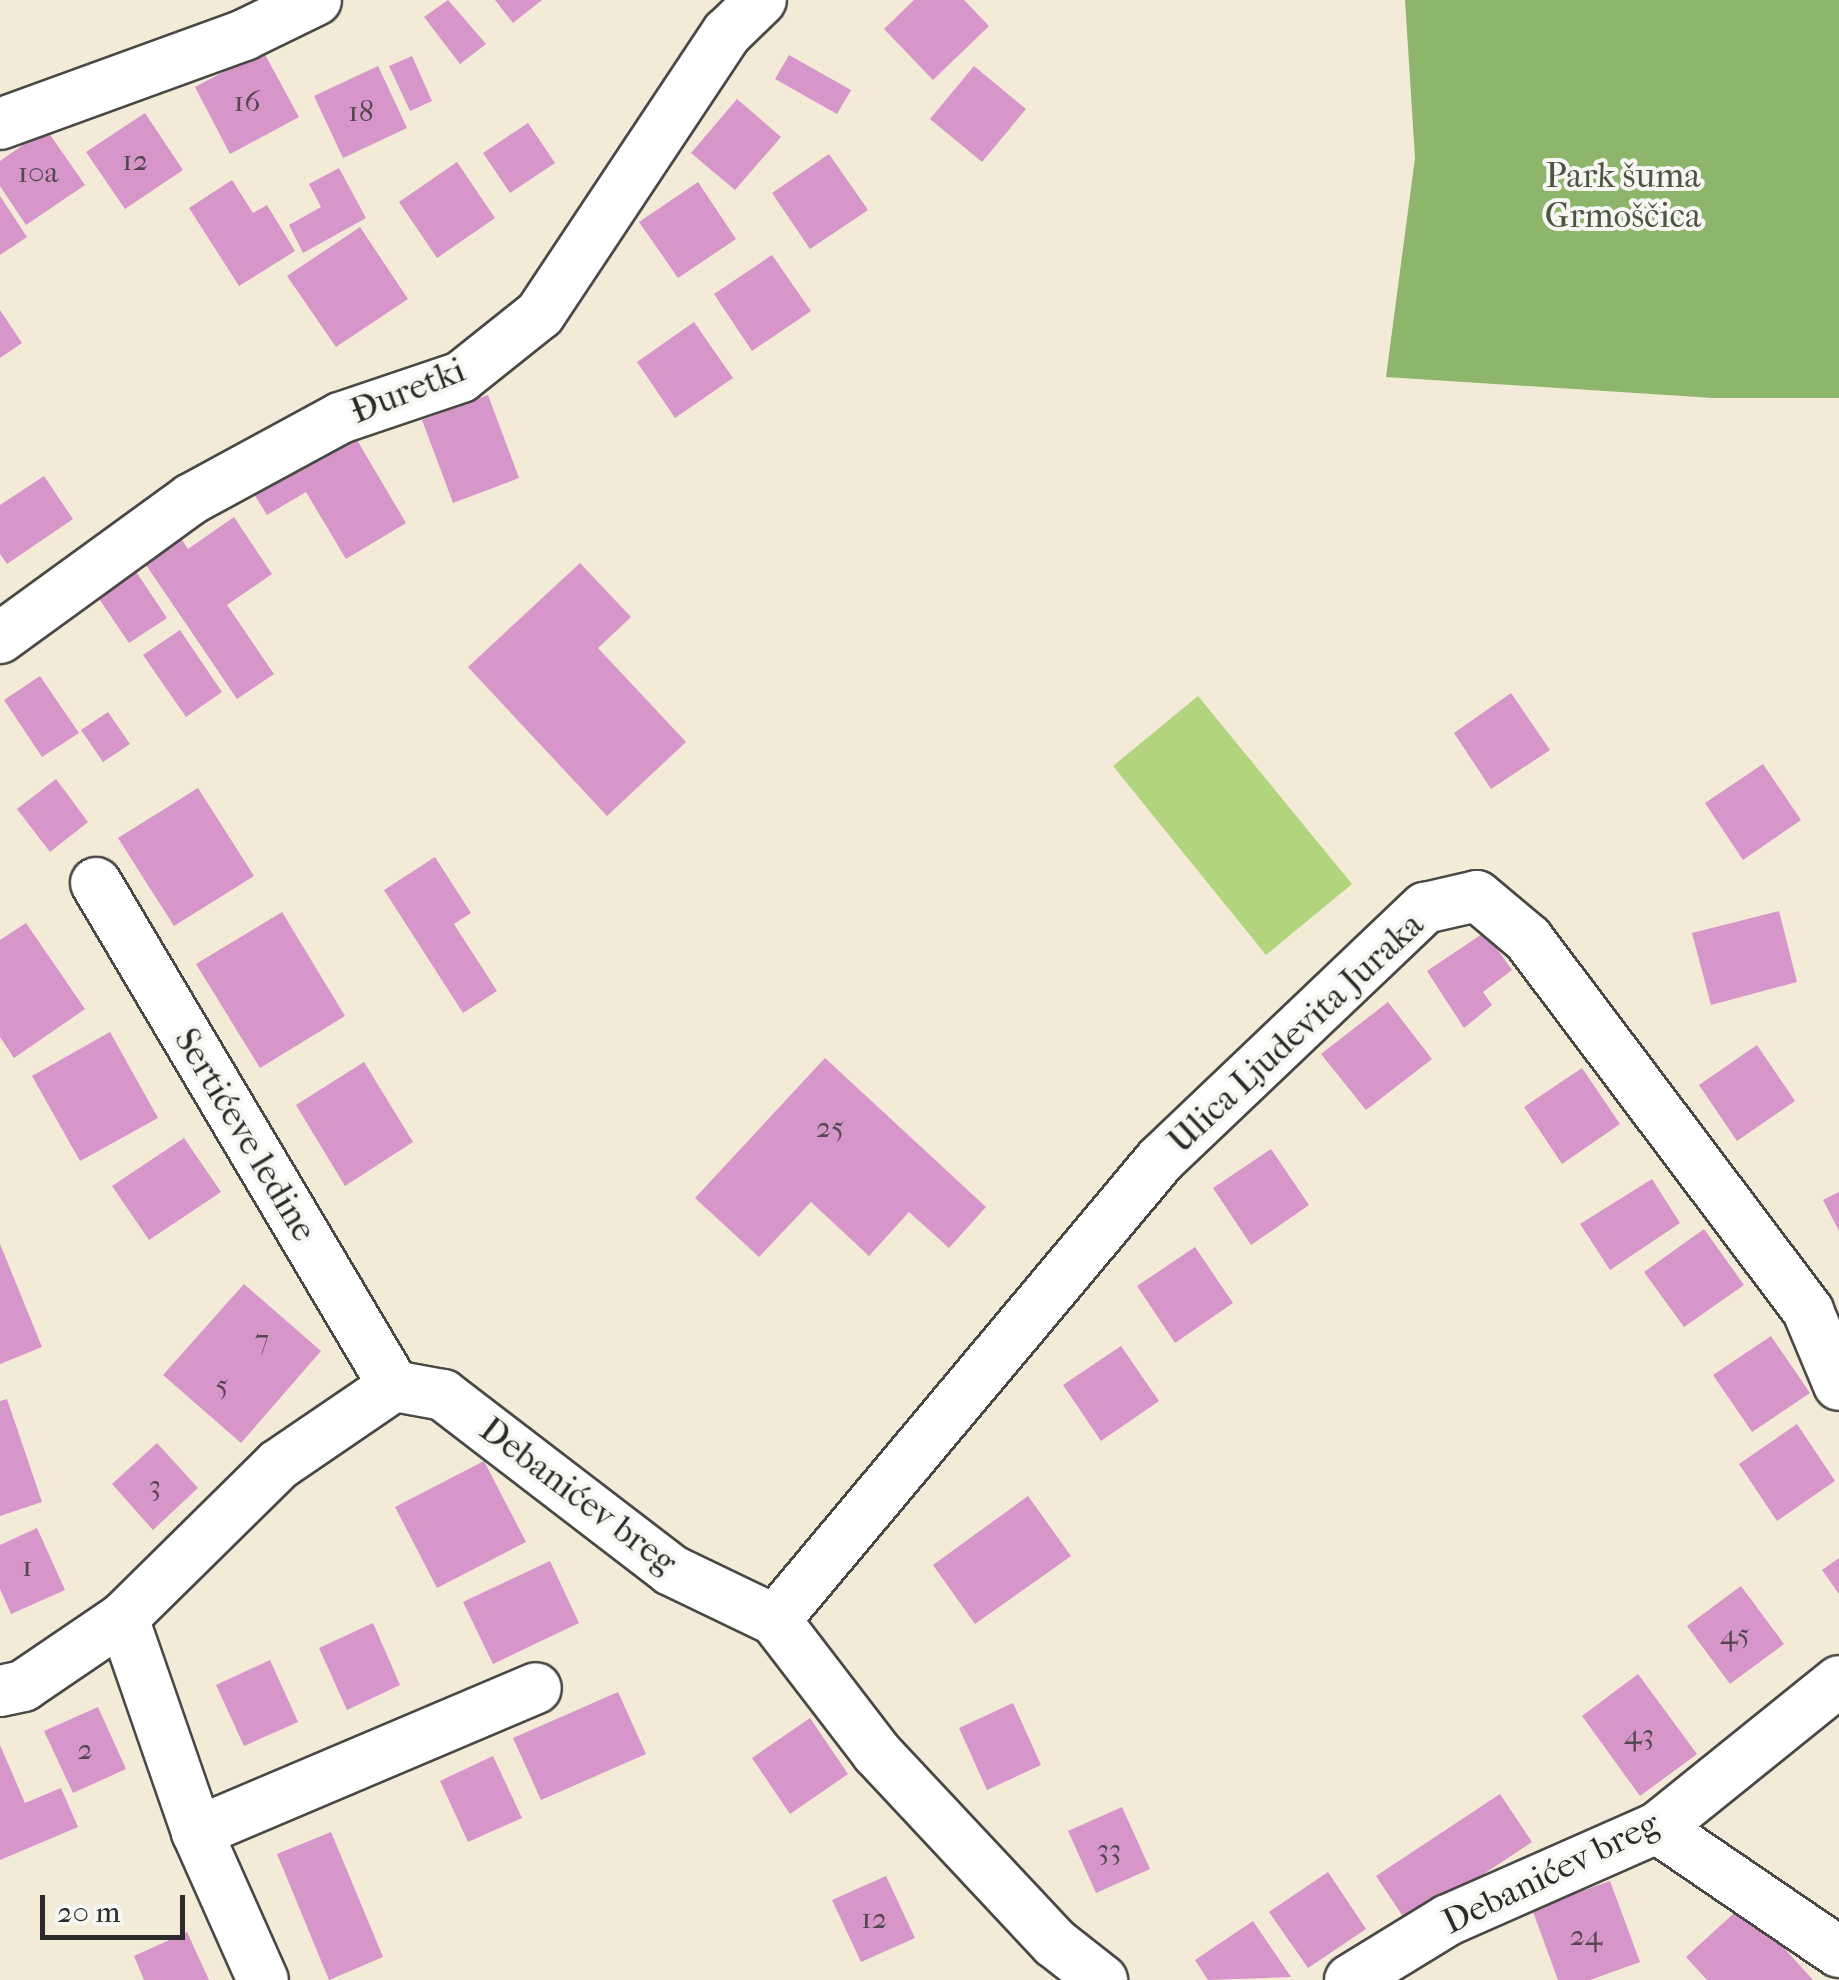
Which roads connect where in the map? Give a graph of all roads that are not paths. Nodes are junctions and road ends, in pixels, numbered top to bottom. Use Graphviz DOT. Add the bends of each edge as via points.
graph roads {
  1 [pos="316,0"];
  2 [pos="761,0"];
  3 [pos="0,124"];
  4 [pos="0,638"];
  5 [pos="96,883"];
  6 [pos="1839,1385"];
  7 [pos="394,1386"];
  8 [pos="123,1618"];
  9 [pos="775,1620"];
  10 [pos="1839,1680"];
  11 [pos="536,1688"];
  12 [pos="0,1691"];
  13 [pos="1657,1828"];
  14 [pos="197,1832"];
  15 [pos="1839,1952"];
  16 [pos="263,1980"];
  17 [pos="1102,1980"];
  18 [pos="1350,1980"];
  1 -- 3 [label="street" via="244,35"];
  2 -- 4 [label="street, Đuretki" via="727,33 540,314 461,377 340,418 191,499"];
  5 -- 7 [label="street, Sertićeve ledine"];
  6 -- 9 [label="street, Ulica Ljudevita Juraka" via="1808,1311 1528,939 1477,896 1425,908 1160,1160"];
  7 -- 8 [label="street" via="278,1465"];
  7 -- 9 [label="street, Debanićev breg" via="444,1395 671,1570"];
  8 -- 12 [label="street" via="23,1686"];
  8 -- 14 [label="street"];
  9 -- 17 [label="street, Debanićev breg" via="877,1754 1055,1943"];
  10 -- 13 [label="street, Debanićev breg"];
  11 -- 14 [label="street"];
  13 -- 15 [label="street"];
  13 -- 18 [label="street, Debanićev breg" via="1448,1920"];
  14 -- 16 [label="street"];
}
